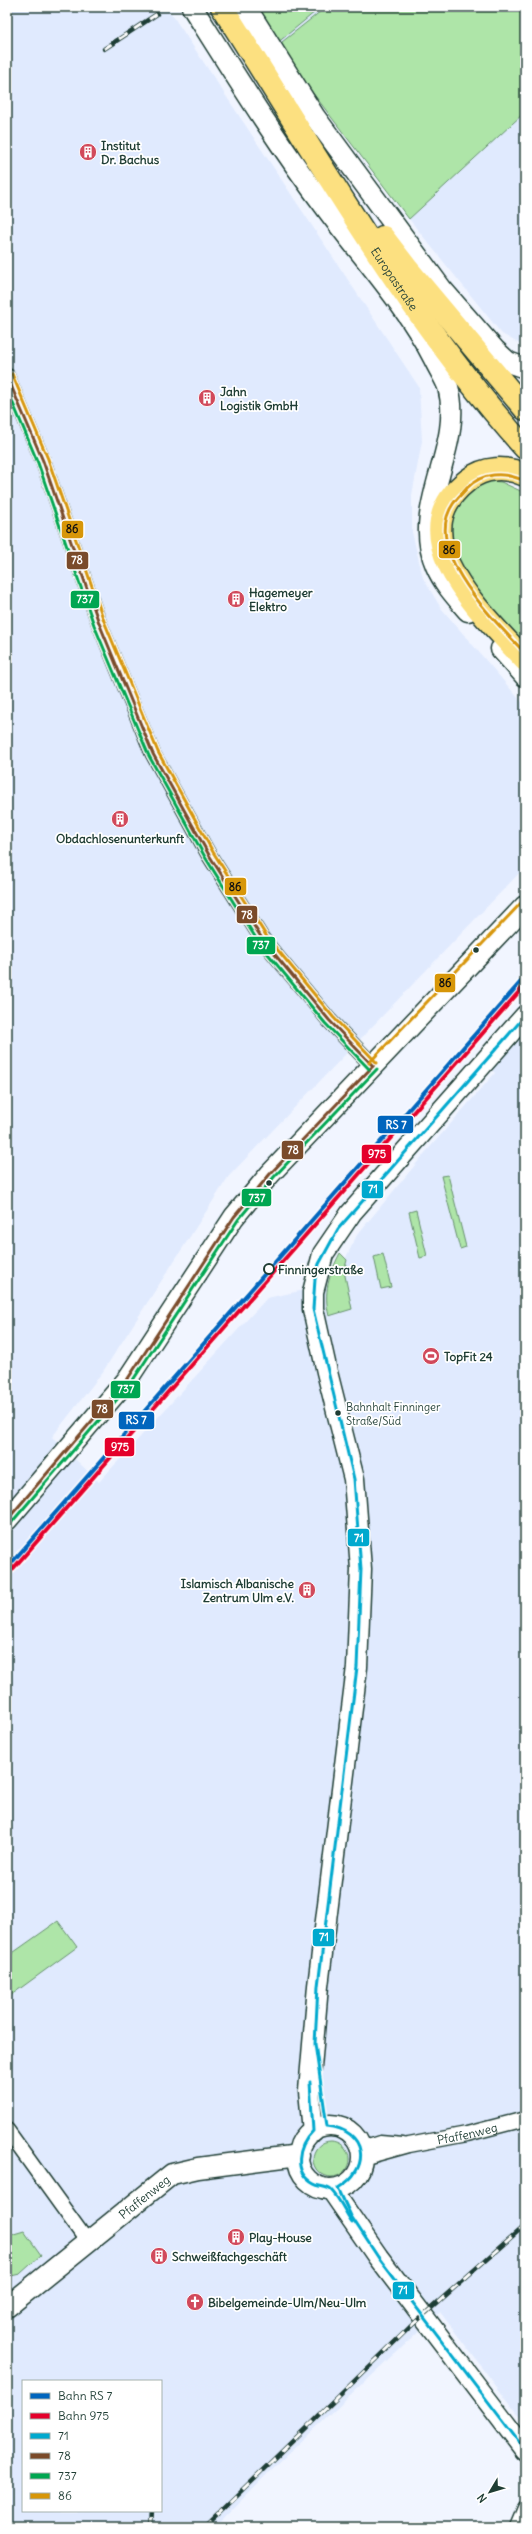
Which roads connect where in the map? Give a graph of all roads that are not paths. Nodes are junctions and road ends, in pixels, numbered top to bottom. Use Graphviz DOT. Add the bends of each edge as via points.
graph roads {
  1 [pos="192,7"];
  2 [pos="222,7"];
  3 [pos="246,7"];
  4 [pos="281,97"];
  5 [pos="441,288"];
  6 [pos="403,310"];
  7 [pos="525,368"];
  8 [pos="7,376"];
  9 [pos="480,396"];
  10 [pos="520,402"];
  11 [pos="525,448"];
  12 [pos="525,475"];
  13 [pos="525,660"];
  14 [pos="525,676"];
  15 [pos="525,906"];
  16 [pos="525,1016"];
  17 [pos="373,1066"];
  18 [pos="7,1520"];
  19 [pos="525,2119"];
  20 [pos="320,2128"];
  21 [pos="7,2130"];
  22 [pos="362,2153"];
  23 [pos="299,2160"];
  24 [pos="334,2189"];
  25 [pos="88,2242"];
  26 [pos="7,2307"];
  27 [pos="525,2450"];
  28 [pos="525,2508"];
  29 [pos="525,2517"];
  30 [pos="517,2527"];
  1 -- 6 [label="street, Europastraße" via="282,147"];
  2 -- 4 [label="highway, Europastraße"];
  3 -- 5 [label="street" via="315,117"];
  4 -- 9 [label="highway, Europastraße" via="345,205"];
  4 -- 10 [label="highway, Europastraße" via="406,268"];
  5 -- 7 [label="street" via="495,350 508,362"];
  5 -- 10 [label="highway"];
  6 -- 9 [label="highway"];
  6 -- 14 [label="street, Europastraße" via="428,347 448,386 452,413 450,438 429,524 430,545 435,565 446,584 474,619"];
  8 -- 17 [label="street" via="43,461 99,623 153,754 209,854 263,940 329,1020"];
  9 -- 11 [label="highway, Europastraße"];
  12 -- 13 [label="highway" via="504,469 486,470 472,477 446,502 440,525 445,561 455,578"];
  15 -- 17 [label="street"];
  16 -- 20 [label="street" via="350,1213 323,1254 315,1279 313,1309 354,1479 360,1569 357,1667 318,1986 315,2044 309,2090"];
  17 -- 18 [label="street" via="270,1174 234,1217 127,1380"];
  19 -- 22 [label="street, Pfaffenweg" via="467,2134"];
  20 -- 22 [label="street" via="337,2126 351,2133"];
  20 -- 23 [label="street" via="302,2144"];
  21 -- 25 [label="street"];
  22 -- 24 [label="street" via="355,2178"];
  23 -- 24 [label="street" via="311,2183"];
  23 -- 25 [label="street, Pfaffenweg" via="252,2168 230,2164 172,2174"];
  24 -- 27 [label="street" via="378,2258"];
  25 -- 26 [label="street, Pfaffenweg"];
  28 -- 30 [label="street"];
  29 -- 30 [label="street"];
}
